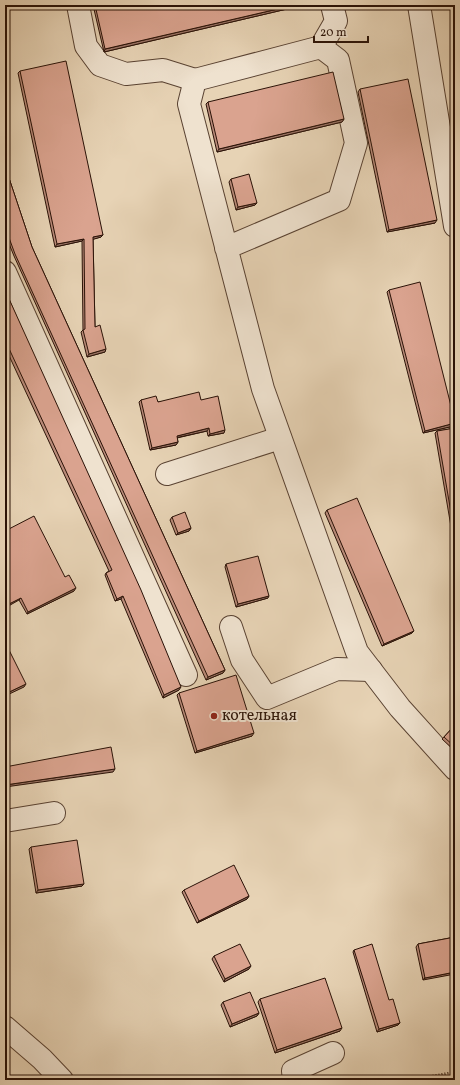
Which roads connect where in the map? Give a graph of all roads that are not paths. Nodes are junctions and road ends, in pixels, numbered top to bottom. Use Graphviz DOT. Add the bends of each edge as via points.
graph roads {
  1 [pos="78,5"];
  2 [pos="332,5"];
  3 [pos="419,5"];
  4 [pos="321,47"];
  5 [pos="195,80"];
  6 [pos="455,226"];
  7 [pos="226,248"];
  8 [pos="5,272"];
  9 [pos="280,438"];
  10 [pos="167,474"];
  11 [pos="231,627"];
  12 [pos="371,670"];
  13 [pos="186,675"];
  14 [pos="455,769"];
  15 [pos="54,813"];
  16 [pos="5,821"];
  17 [pos="5,1027"];
  18 [pos="333,1053"];
  19 [pos="62,1080"];
  20 [pos="294,1080"];
  1 -- 5 [label="street" via="86,46 100,65 126,74 164,70"];
  2 -- 4 [label="street" via="336,21"];
  3 -- 6 [label="street"];
  4 -- 5 [label="street"];
  4 -- 7 [label="street" via="338,60 356,143 339,200"];
  5 -- 7 [label="street" via="188,104"];
  7 -- 9 [label="street" via="263,389"];
  8 -- 13 [label="street"];
  9 -- 10 [label="street"];
  9 -- 12 [label="street" via="357,652"];
  11 -- 12 [label="street" via="242,660 267,698 337,669"];
  12 -- 14 [label="street" via="400,708"];
  15 -- 16 [label="street"];
  17 -- 19 [label="street"];
  18 -- 20 [label="street" via="293,1071"];
}
